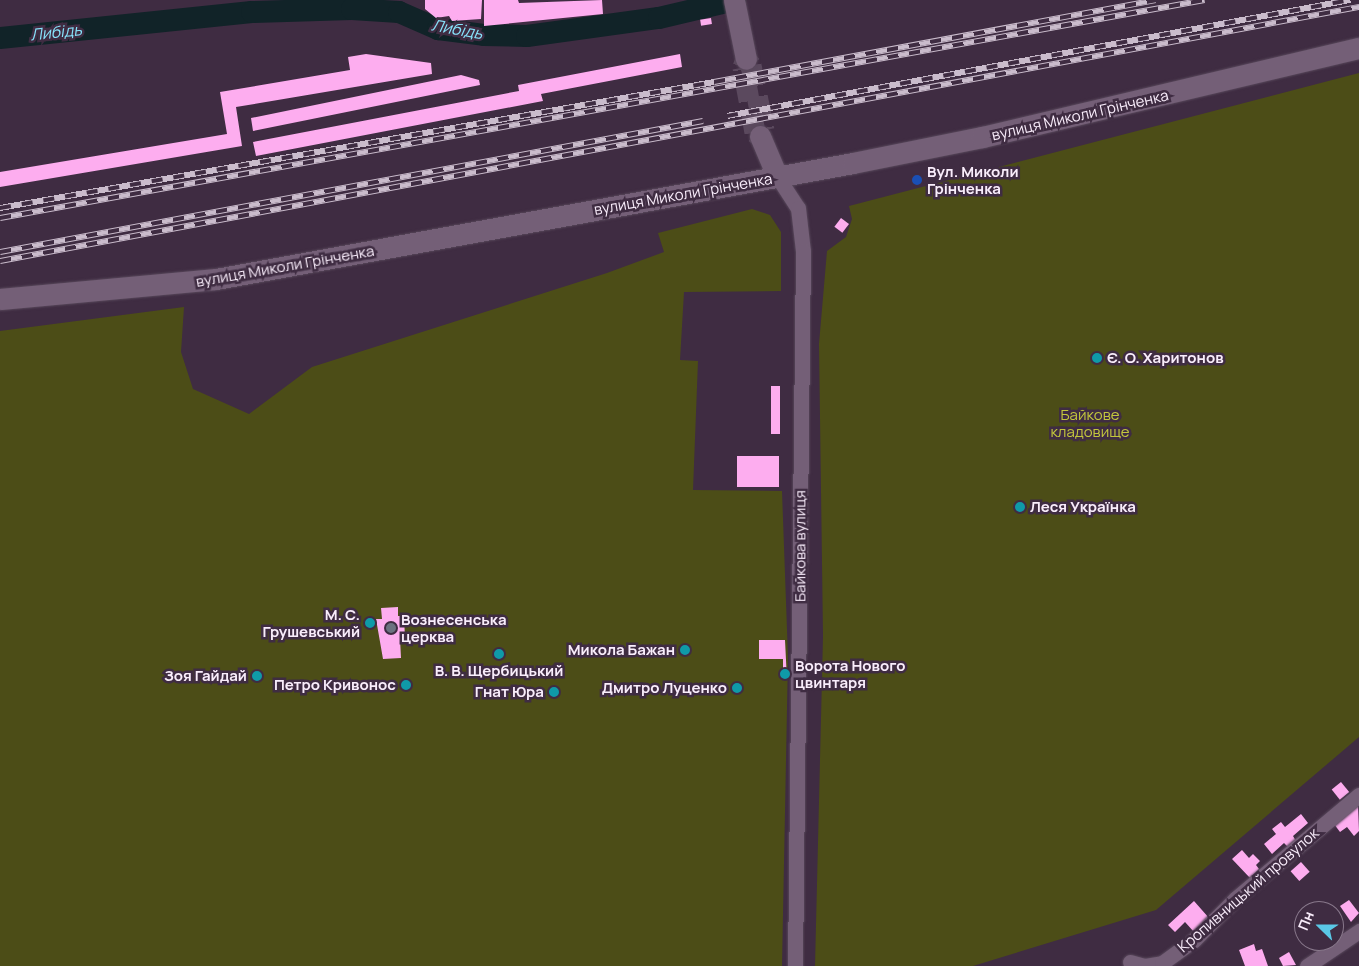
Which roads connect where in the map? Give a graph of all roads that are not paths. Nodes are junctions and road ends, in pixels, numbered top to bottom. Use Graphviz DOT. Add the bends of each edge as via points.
graph roads {
  1 [pos="734,0"];
  2 [pos="1359,48"];
  3 [pos="746,59"];
  4 [pos="760,136"];
  5 [pos="777,176"];
  6 [pos="0,299"];
  7 [pos="1359,795"];
  8 [pos="1359,931"];
  9 [pos="1130,962"];
  10 [pos="795,966"];
  11 [pos="1307,966"];
  1 -- 3 [label="main road"];
  2 -- 5 [label="main road, вулиця Миколи Грінченка" via="982,137"];
  4 -- 5 [label="main road, Байкова вулиця"];
  5 -- 6 [label="main road, вулиця Миколи Грінченка" via="216,279"];
  5 -- 10 [label="street, Байкова вулиця" via="798,208 803,250"];
  7 -- 9 [label="street, Кропивницький провулок" via="1235,899 1194,940 1162,963 1145,966"];
  8 -- 11 [label="street"];
}
